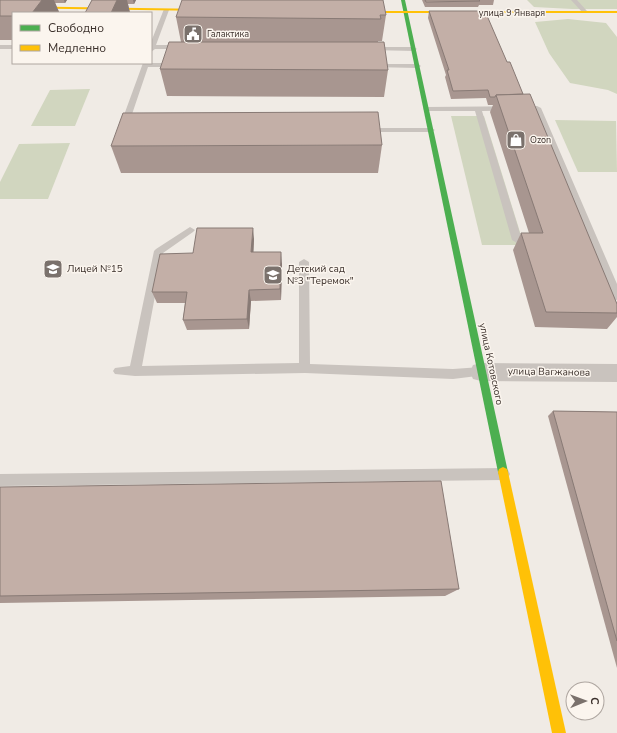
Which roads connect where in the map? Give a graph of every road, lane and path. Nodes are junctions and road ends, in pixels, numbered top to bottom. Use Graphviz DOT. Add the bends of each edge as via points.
graph roads {
  1 [pos="403,0"];
  2 [pos="574,0"];
  3 [pos="93,4"];
  4 [pos="0,7"];
  5 [pos="166,10"];
  6 [pos="220,10"];
  7 [pos="344,12"];
  8 [pos="585,12"];
  9 [pos="617,12"];
  10 [pos="406,13"];
  11 [pos="152,45"];
  12 [pos="0,47"];
  13 [pos="12,47"];
  14 [pos="184,47"];
  15 [pos="152,48"];
  16 [pos="365,48"];
  17 [pos="414,49"];
  18 [pos="146,64"];
  19 [pos="185,65"];
  20 [pos="368,66"];
  21 [pos="418,66"];
  22 [pos="427,109"];
  23 [pos="478,109"];
  24 [pos="131,129"];
  25 [pos="357,130"];
  26 [pos="431,130"];
  27 [pos="190,230"];
  28 [pos="517,240"];
  29 [pos="304,262"];
  30 [pos="617,296"];
  31 [pos="305,368"];
  32 [pos="119,371"];
  33 [pos="135,371"];
  34 [pos="481,372"];
  35 [pos="617,373"];
  36 [pos="504,474"];
  37 [pos="0,480"];
  38 [pos="559,733"];
  1 -- 10 [label="street, улица Котовского"];
  2 -- 8 [label="lane"];
  3 -- 4 [label="street"];
  3 -- 5 [label="street"];
  5 -- 6 [label="street"];
  5 -- 11 [label="lane"];
  7 -- 10 [label="street, улица 9 Января"];
  8 -- 9 [label="street, улица 9 Января"];
  8 -- 10 [label="street, улица 9 Января"];
  10 -- 17 [label="street, улица Котовского"];
  12 -- 13 [label="lane"];
  14 -- 15 [label="lane"];
  16 -- 17 [label="lane"];
  17 -- 21 [label="street, улица Котовского"];
  18 -- 19 [label="lane"];
  18 -- 24 [label="lane" via="123,129"];
  20 -- 21 [label="lane"];
  21 -- 22 [label="street, улица Котовского"];
  22 -- 23 [label="lane"];
  22 -- 26 [label="street, улица Котовского"];
  23 -- 28 [label="lane"];
  23 -- 30 [label="lane" via="538,108"];
  25 -- 26 [label="lane"];
  26 -- 34 [label="street, улица Котовского"];
  27 -- 33 [label="lane" via="159,251"];
  29 -- 31 [label="lane"];
  31 -- 33 [label="lane"];
  31 -- 34 [label="lane" via="453,374"];
  32 -- 33 [label="lane"];
  34 -- 35 [label="street, улица Вагжанова"];
  34 -- 36 [label="street, улица Котовского"];
  36 -- 37 [label="lane"];
  36 -- 38 [label="street, улица Котовского"];
}
